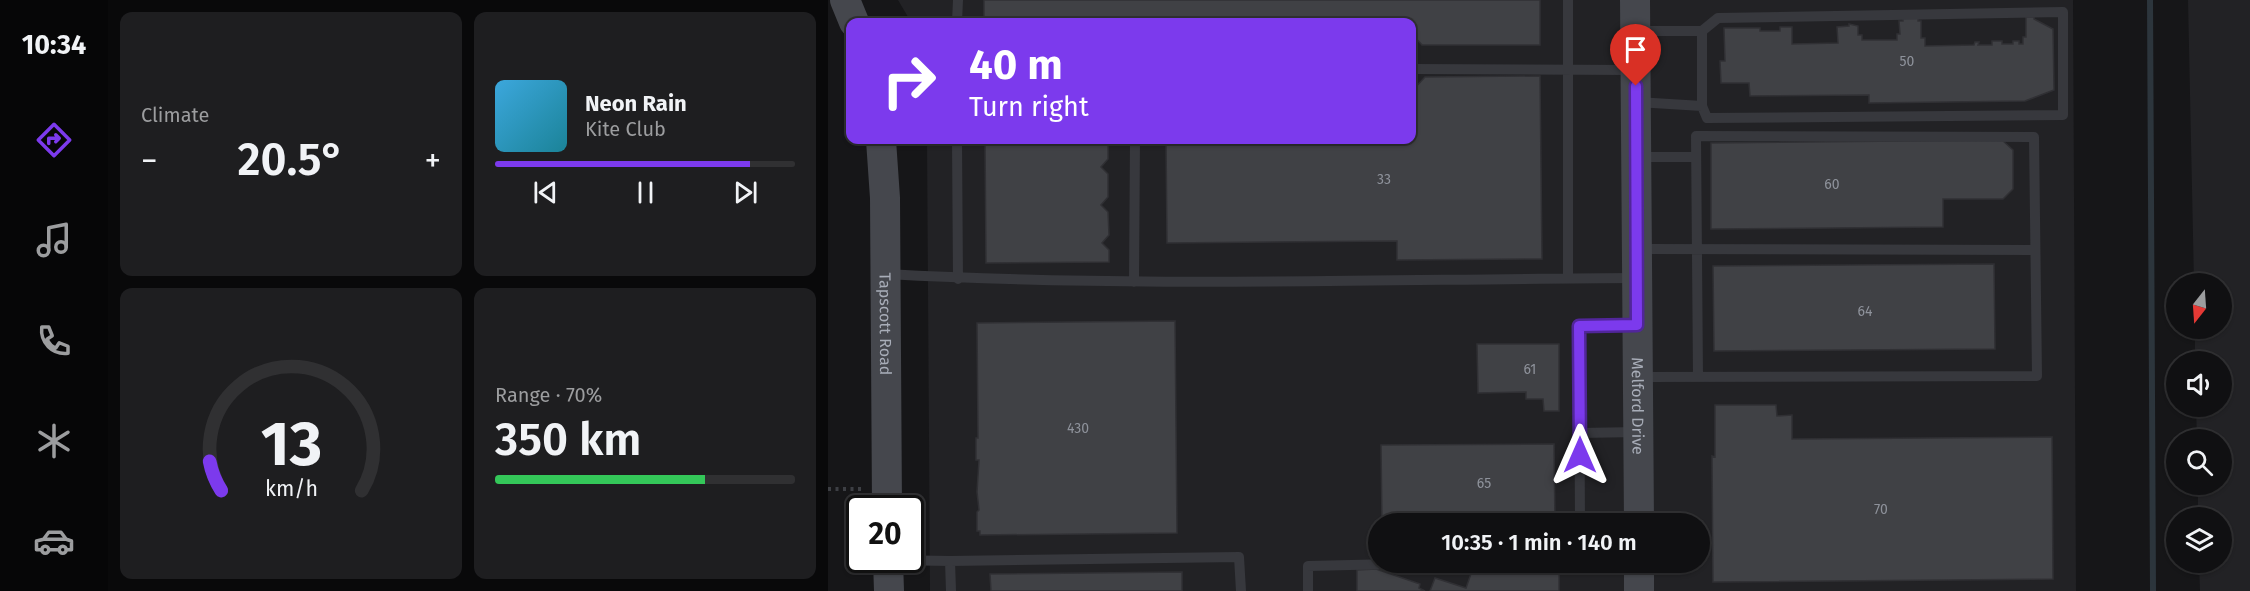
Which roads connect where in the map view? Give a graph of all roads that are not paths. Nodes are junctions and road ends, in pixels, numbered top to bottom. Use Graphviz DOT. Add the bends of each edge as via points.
graph roads {
  1 [pos="845,0"];
  2 [pos="958,0"];
  3 [pos="1568,0"];
  4 [pos="1635,0"];
  5 [pos="852,18"];
  6 [pos="957,18"];
  7 [pos="1635,31"];
  8 [pos="1702,31"];
  9 [pos="1416,69"];
  10 [pos="1568,69"];
  11 [pos="1636,70"];
  12 [pos="1636,102"];
  13 [pos="1702,106"];
  14 [pos="881,144"];
  15 [pos="957,144"];
  16 [pos="1135,144"];
  17 [pos="1636,157"];
  18 [pos="1696,157"];
  19 [pos="1697,249"];
  20 [pos="2035,250"];
  21 [pos="1637,263"];
  22 [pos="886,274"];
  23 [pos="1568,278"];
  24 [pos="958,279"];
  25 [pos="1134,282"];
  26 [pos="1637,325"];
  27 [pos="1638,377"];
  28 [pos="1698,377"];
  29 [pos="1638,432"];
  30 [pos="1580,433"];
  31 [pos="886,495"];
  32 [pos="1580,513"];
  33 [pos="1639,513"];
  34 [pos="924,561"];
  35 [pos="950,561"];
  36 [pos="1368,565"];
  37 [pos="888,573"];
  38 [pos="1639,573"];
  39 [pos="889,591"];
  40 [pos="951,591"];
  41 [pos="1241,591"];
  42 [pos="1308,591"];
  43 [pos="1639,591"];
  1 -- 5 [label="street"];
  2 -- 6 [label="lane"];
  3 -- 10 [label="lane"];
  4 -- 7 [label="street, Melford Drive"];
  7 -- 8 [label="lane"];
  7 -- 11 [label="street, Melford Drive"];
  8 -- 13 [label="lane"];
  8 -- 13 [label="lane" via="1718,18 2063,12 2063,115 1707,118"];
  9 -- 10 [label="lane"];
  10 -- 11 [label="lane"];
  10 -- 23 [label="lane"];
  11 -- 12 [label="street, Melford Drive"];
  12 -- 13 [label="lane"];
  12 -- 17 [label="street, Melford Drive"];
  14 -- 22 [label="street, Tapscott Road"];
  15 -- 24 [label="lane"];
  16 -- 25 [label="lane"];
  17 -- 18 [label="lane"];
  17 -- 21 [label="street, Melford Drive"];
  18 -- 19 [label="lane"];
  18 -- 20 [label="lane" via="1696,136 2034,137"];
  19 -- 20 [label="lane"];
  19 -- 21 [label="lane"];
  19 -- 28 [label="lane"];
  20 -- 28 [label="lane" via="2037,376"];
  21 -- 23 [label="lane"];
  21 -- 26 [label="street, Melford Drive"];
  22 -- 24 [label="lane"];
  22 -- 31 [label="street, Tapscott Road"];
  23 -- 25 [label="lane"];
  24 -- 25 [label="lane"];
  26 -- 27 [label="street, Melford Drive"];
  26 -- 30 [label="lane" via="1579,326"];
  27 -- 28 [label="lane"];
  27 -- 29 [label="street, Melford Drive"];
  29 -- 30 [label="lane"];
  29 -- 33 [label="street, Melford Drive"];
  30 -- 32 [label="lane"];
  34 -- 35 [label="lane"];
  35 -- 40 [label="lane"];
  35 -- 41 [label="lane" via="1239,557"];
  36 -- 42 [label="lane" via="1308,566"];
  37 -- 39 [label="street"];
  38 -- 43 [label="street"];
}
